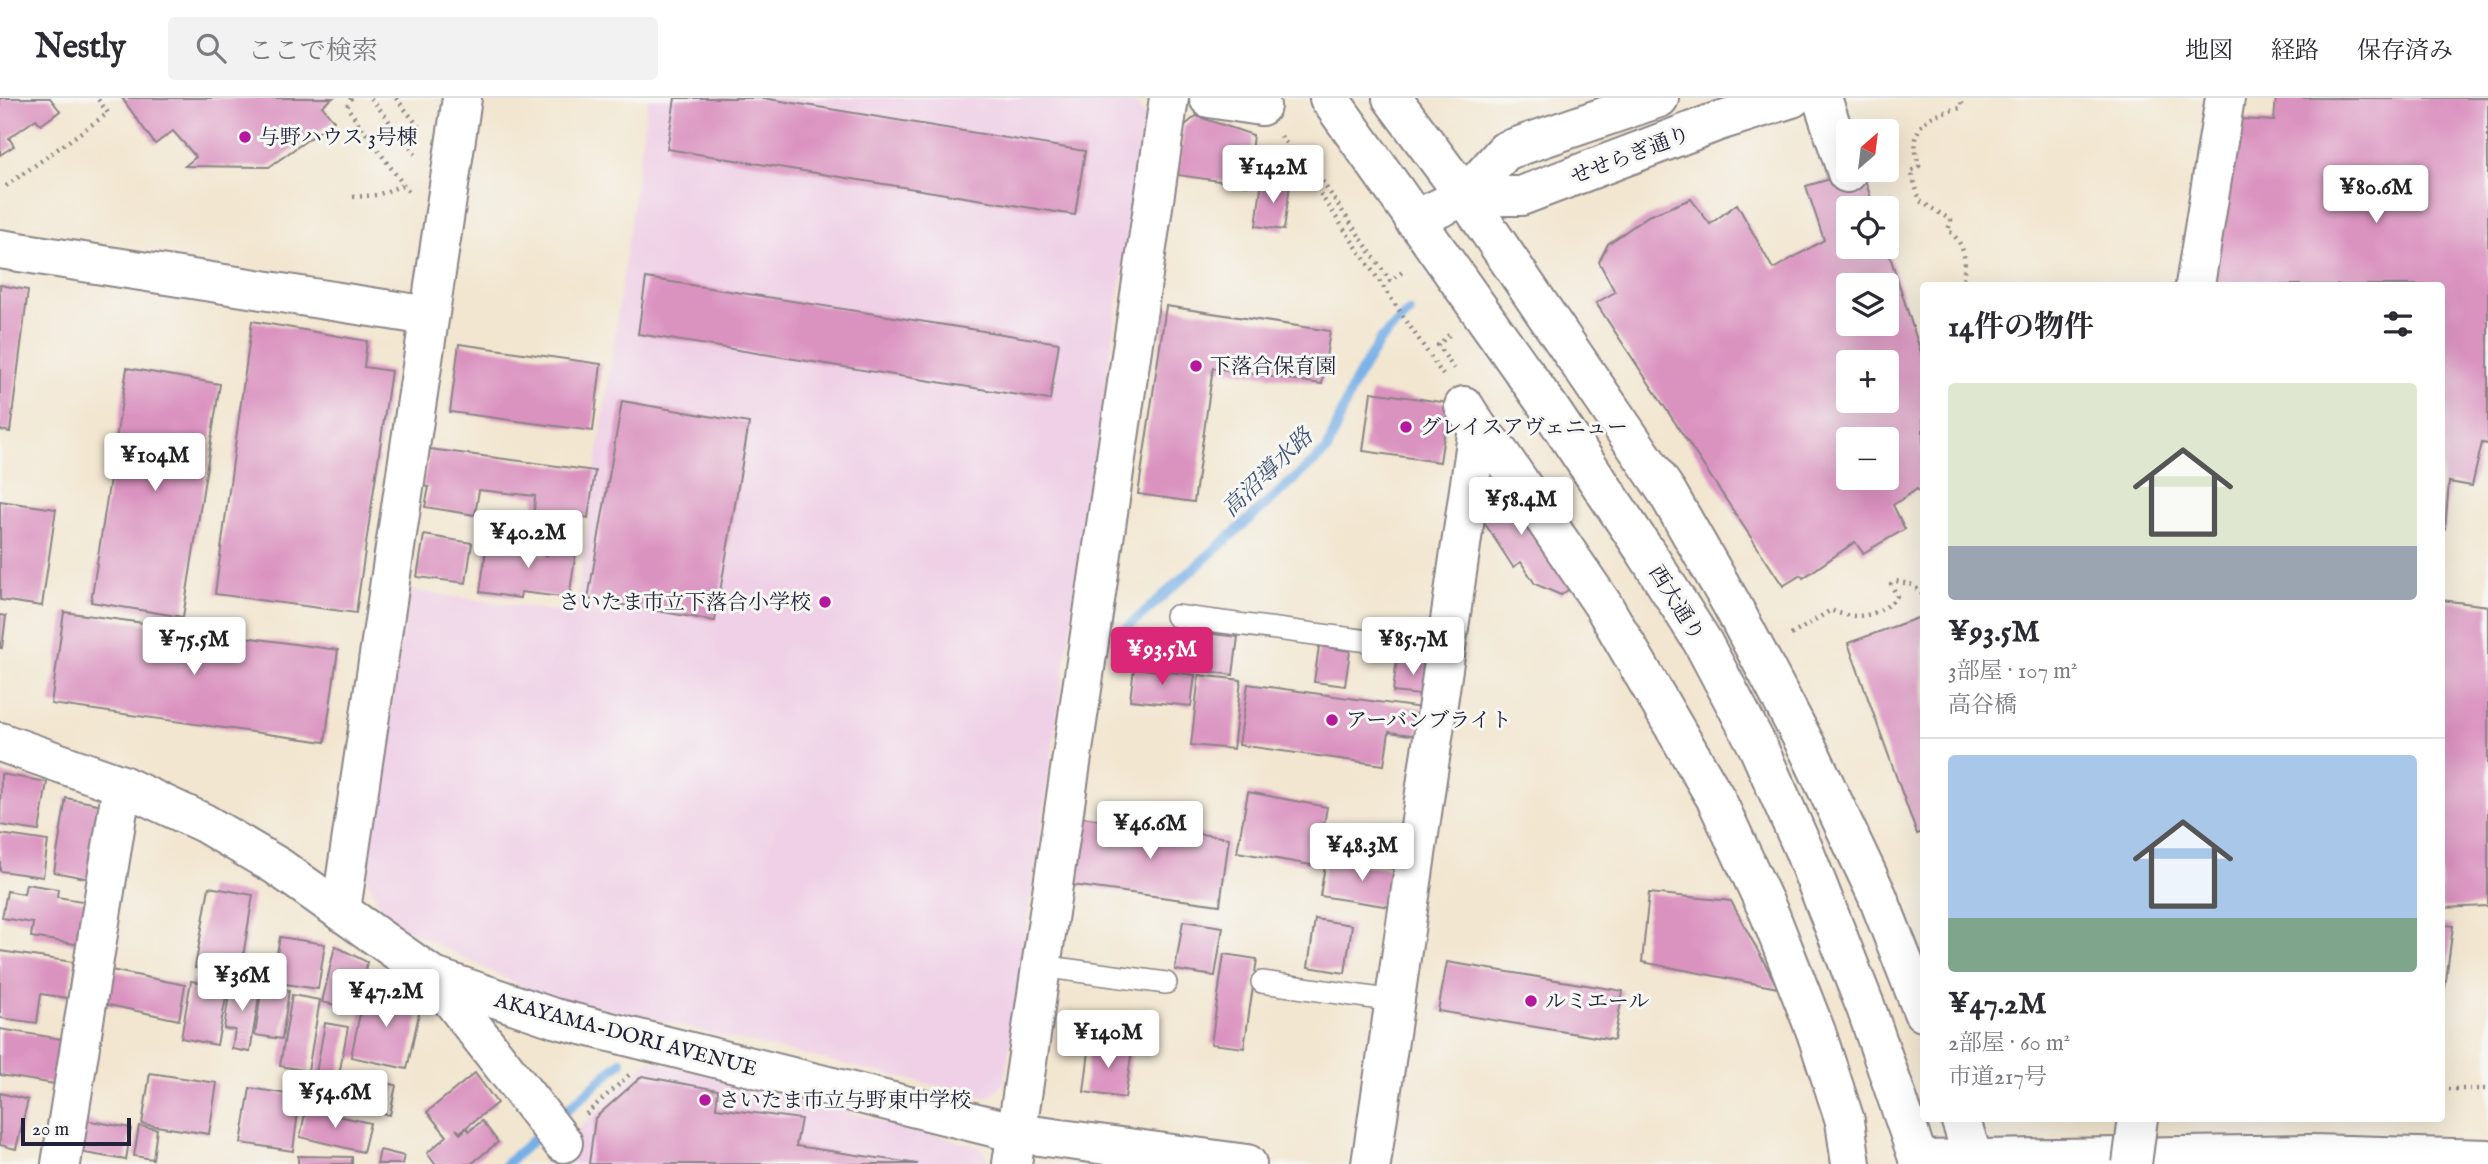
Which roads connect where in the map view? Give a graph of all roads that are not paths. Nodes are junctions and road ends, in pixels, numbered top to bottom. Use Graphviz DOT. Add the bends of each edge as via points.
graph roads {
  1 [pos="462,98"];
  2 [pos="1169,98"];
  3 [pos="1209,98"];
  4 [pos="1329,98"];
  5 [pos="1392,98"];
  6 [pos="1659,98"];
  7 [pos="1792,98"];
  8 [pos="1822,98"];
  9 [pos="2225,98"];
  10 [pos="1261,107"];
  11 [pos="1836,140"];
  12 [pos="1465,196"];
  13 [pos="1414,220"];
  14 [pos="0,250"];
  15 [pos="2195,282"];
  16 [pos="429,316"];
  17 [pos="1176,616"];
  18 [pos="1445,652"];
  19 [pos="0,742"];
  20 [pos="122,785"];
  21 [pos="341,910"];
  22 [pos="1041,965"];
  23 [pos="434,977"];
  24 [pos="1262,982"];
  25 [pos="1166,983"];
  26 [pos="1394,1001"];
  27 [pos="1920,1005"];
  28 [pos="1961,1122"];
  29 [pos="2137,1122"];
  30 [pos="555,1132"];
  31 [pos="1014,1148"];
  32 [pos="2488,1159"];
  33 [pos="1920,1162"];
  34 [pos="1975,1162"];
  35 [pos="61,1164"];
  36 [pos="1247,1164"];
  37 [pos="1371,1164"];
  38 [pos="1851,1164"];
  39 [pos="2132,1164"];
  1 -- 16 [label="street"];
  2 -- 22 [label="street"];
  3 -- 10 [label="street"];
  4 -- 13 [label="street, 西大通り"];
  5 -- 12 [label="street"];
  6 -- 12 [label="street, せせらぎ通り" via="1505,151"];
  7 -- 12 [label="street, せせらぎ通り" via="1521,196"];
  8 -- 11 [label="street"];
  9 -- 15 [label="street"];
  12 -- 13 [label="street, せせらぎ通り"];
  12 -- 27 [label="street" via="1667,492 1732,605 1866,871"];
  13 -- 33 [label="street, 西大通り" via="1550,409 1715,665 1803,848 1867,1008"];
  14 -- 16 [label="street"];
  16 -- 21 [label="street"];
  17 -- 18 [label="lane"];
  18 -- 26 [label="street"];
  18 -- 38 [label="street" via="1471,417 1603,605 1716,799 1770,915 1816,1032 1845,1121"];
  19 -- 20 [label="street, AKAYAMA-DORI AVENUE"];
  20 -- 21 [label="street, AKAYAMA-DORI AVENUE" via="204,822"];
  20 -- 35 [label="street"];
  21 -- 23 [label="street, AKAYAMA-DORI AVENUE"];
  22 -- 25 [label="lane"];
  22 -- 31 [label="street"];
  23 -- 30 [label="street"];
  23 -- 31 [label="street, AKAYAMA-DORI AVENUE" via="554,1018 659,1044"];
  24 -- 26 [label="lane"];
  26 -- 37 [label="street"];
  28 -- 34 [label="street"];
  29 -- 39 [label="street, bridge"];
  31 -- 36 [label="street, AKAYAMA-DORI AVENUE"];
  32 -- 34 [label="street" via="2312,1154"];
  33 -- 34 [label="street"];
}
